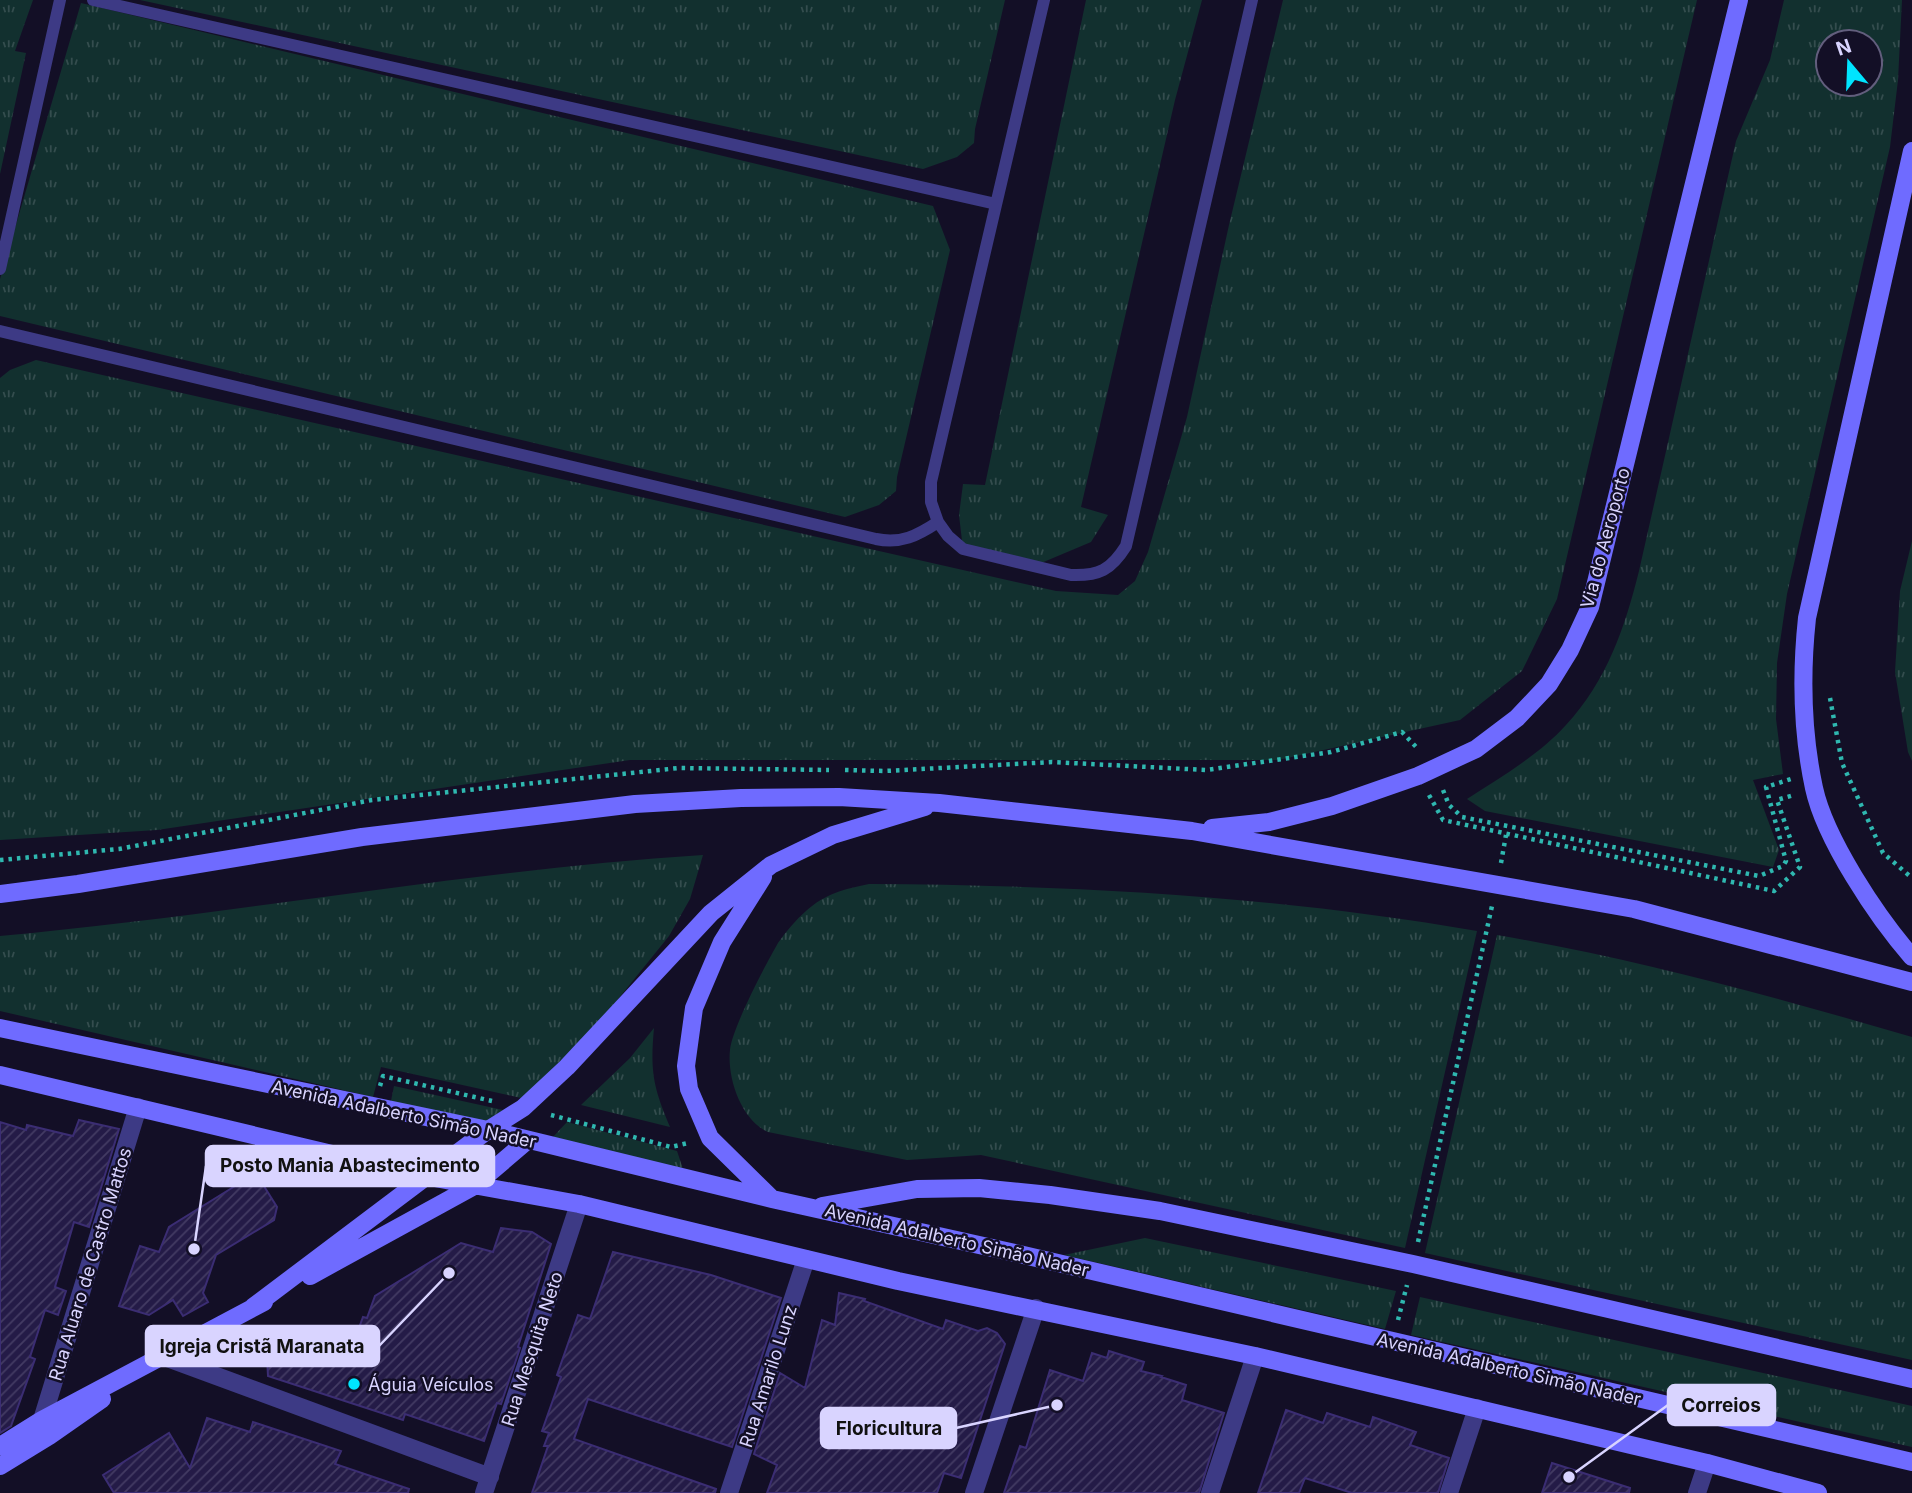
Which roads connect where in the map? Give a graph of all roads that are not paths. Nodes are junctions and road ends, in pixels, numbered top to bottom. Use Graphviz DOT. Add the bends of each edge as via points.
graph roads {
  1 [pos="61,0"];
  2 [pos="93,0"];
  3 [pos="1044,0"];
  4 [pos="1252,0"];
  5 [pos="1739,0"];
  6 [pos="1912,151"];
  7 [pos="996,204"];
  8 [pos="0,269"];
  9 [pos="0,331"];
  10 [pos="938,522"];
  11 [pos="939,803"];
  12 [pos="1192,831"];
  13 [pos="771,866"];
  14 [pos="0,894"];
  15 [pos="1912,957"];
  16 [pos="1912,982"];
  17 [pos="0,1028"];
  18 [pos="0,1075"];
  19 [pos="138,1107"];
  20 [pos="488,1130"];
  21 [pos="528,1140"];
  22 [pos="429,1177"];
  23 [pos="474,1186"];
  24 [pos="772,1199"];
  25 [pos="579,1204"];
  26 [pos="815,1208"];
  27 [pos="807,1259"];
  28 [pos="253,1307"];
  29 [pos="1036,1308"];
  30 [pos="162,1356"];
  31 [pos="1255,1356"];
  32 [pos="1912,1379"];
  33 [pos="1477,1408"];
  34 [pos="42,1420"];
  35 [pos="0,1446"];
  36 [pos="1912,1462"];
  37 [pos="1707,1463"];
  38 [pos="0,1466"];
  39 [pos="487,1485"];
  40 [pos="729,1493"];
  41 [pos="974,1493"];
  42 [pos="1210,1493"];
  43 [pos="1449,1493"];
  44 [pos="1696,1493"];
  45 [pos="1818,1493"];
  1 -- 8 [label="lane"];
  2 -- 7 [label="lane"];
  3 -- 7 [label="lane"];
  4 -- 10 [label="lane" via="1126,547 1104,571 1071,575 963,549"];
  5 -- 12 [label="main road, Via do Aeroporto" via="1590,607 1549,684 1517,718 1476,749 1418,776 1269,822"];
  6 -- 15 [label="main road" via="1807,618 1802,664 1815,790 1839,848 1881,919"];
  7 -- 10 [label="lane" via="931,482"];
  9 -- 10 [label="lane" via="876,539 907,540"];
  11 -- 12 [label="main road"];
  11 -- 13 [label="main road" via="833,835"];
  11 -- 14 [label="main road" via="825,797 635,804 362,837"];
  12 -- 16 [label="main road" via="1634,909"];
  13 -- 20 [label="main road" via="711,914 523,1108"];
  13 -- 24 [label="main road" via="722,942 694,1008 686,1066 689,1089 710,1138"];
  17 -- 20 [label="main road, Avenida Adalberto Simão Nader"];
  18 -- 19 [label="main road"];
  19 -- 22 [label="main road"];
  19 -- 34 [label="street, Rua Aluaro de Castro Mattos"];
  20 -- 21 [label="main road, Avenida Adalberto Simão Nader"];
  20 -- 22 [label="main road"];
  21 -- 23 [label="main road"];
  21 -- 24 [label="main road, Avenida Adalberto Simão Nader"];
  22 -- 23 [label="main road"];
  22 -- 28 [label="main road"];
  23 -- 25 [label="main road"];
  23 -- 28 [label="main road"];
  24 -- 26 [label="main road, Avenida Adalberto Simão Nader"];
  25 -- 27 [label="main road"];
  25 -- 39 [label="street, Rua Mesquita Neto"];
  26 -- 32 [label="main road" via="917,1189 979,1188 1160,1211"];
  26 -- 36 [label="main road, Avenida Adalberto Simão Nader"];
  27 -- 29 [label="main road"];
  27 -- 40 [label="street, Rua Amarilo Lunz"];
  28 -- 30 [label="main road"];
  29 -- 31 [label="main road"];
  29 -- 41 [label="street"];
  30 -- 34 [label="main road"];
  30 -- 38 [label="main road"];
  30 -- 39 [label="street"];
  31 -- 33 [label="main road"];
  31 -- 42 [label="street"];
  33 -- 37 [label="main road"];
  33 -- 43 [label="street"];
  34 -- 35 [label="main road"];
  37 -- 44 [label="street"];
  37 -- 45 [label="main road"];
}
